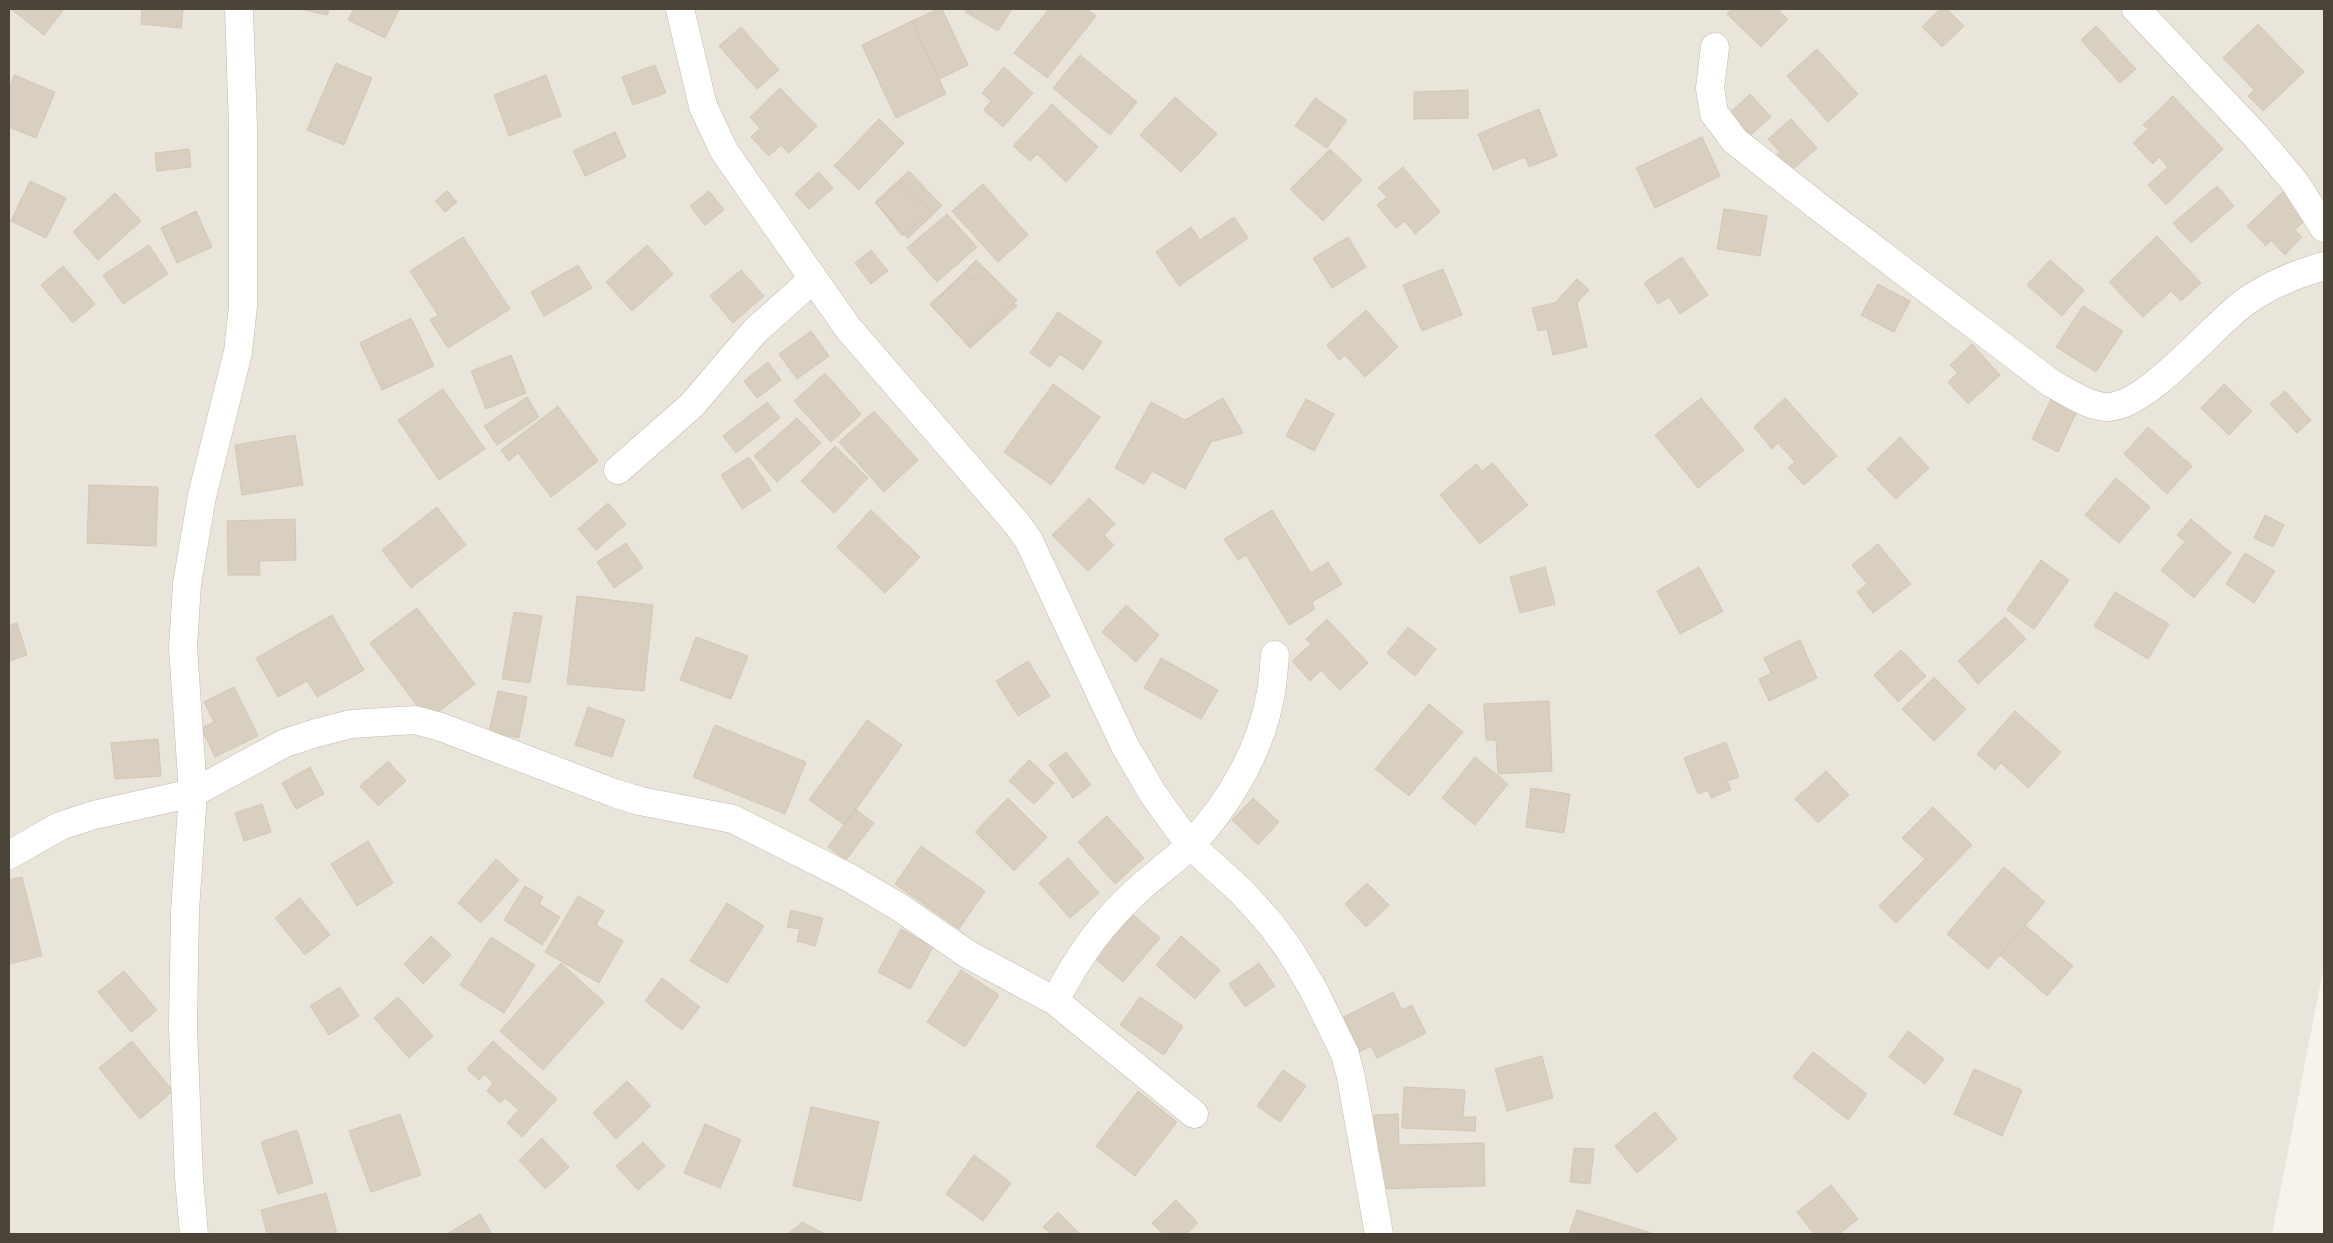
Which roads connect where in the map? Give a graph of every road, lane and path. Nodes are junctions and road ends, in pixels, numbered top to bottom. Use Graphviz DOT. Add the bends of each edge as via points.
graph roads {
  1 [pos="239,9"];
  2 [pos="680,9"];
  3 [pos="2136,9"];
  4 [pos="1715,46"];
  5 [pos="2324,228"];
  6 [pos="2324,266"];
  7 [pos="812,280"];
  8 [pos="618,470"];
  9 [pos="1275,655"];
  10 [pos="193,793"];
  11 [pos="1190,845"];
  12 [pos="9,855"];
  13 [pos="1055,1001"];
  14 [pos="1194,1114"];
  15 [pos="194,1234"];
  16 [pos="1379,1234"];
  1 -- 10 [label="street" via="243,306 238,352 202,496 187,584 183,646"];
  2 -- 7 [label="street" via="711,127"];
  3 -- 5 [label="street" via="2254,134 2294,181"];
  4 -- 6 [label="street" via="1710,88 1714,112 1735,141 2051,383 2083,401 2107,407 2131,401 2245,302 2285,278"];
  7 -- 8 [label="street" via="755,331 692,405"];
  7 -- 11 [label="street" via="854,336 1029,541 1125,746 1153,794"];
  9 -- 11 [label="street" via="1271,694 1249,759 1223,804"];
  10 -- 12 [label="street" via="60,826"];
  10 -- 13 [label="street" via="286,743 316,733 351,724 415,720 623,796 733,818 848,877 969,955"];
  10 -- 15 [label="street" via="185,912 183,1026"];
  11 -- 13 [label="street" via="1122,905 1102,928 1083,951"];
  11 -- 16 [label="street" via="1270,922 1312,987 1345,1054"];
  13 -- 14 [label="street"];
}
